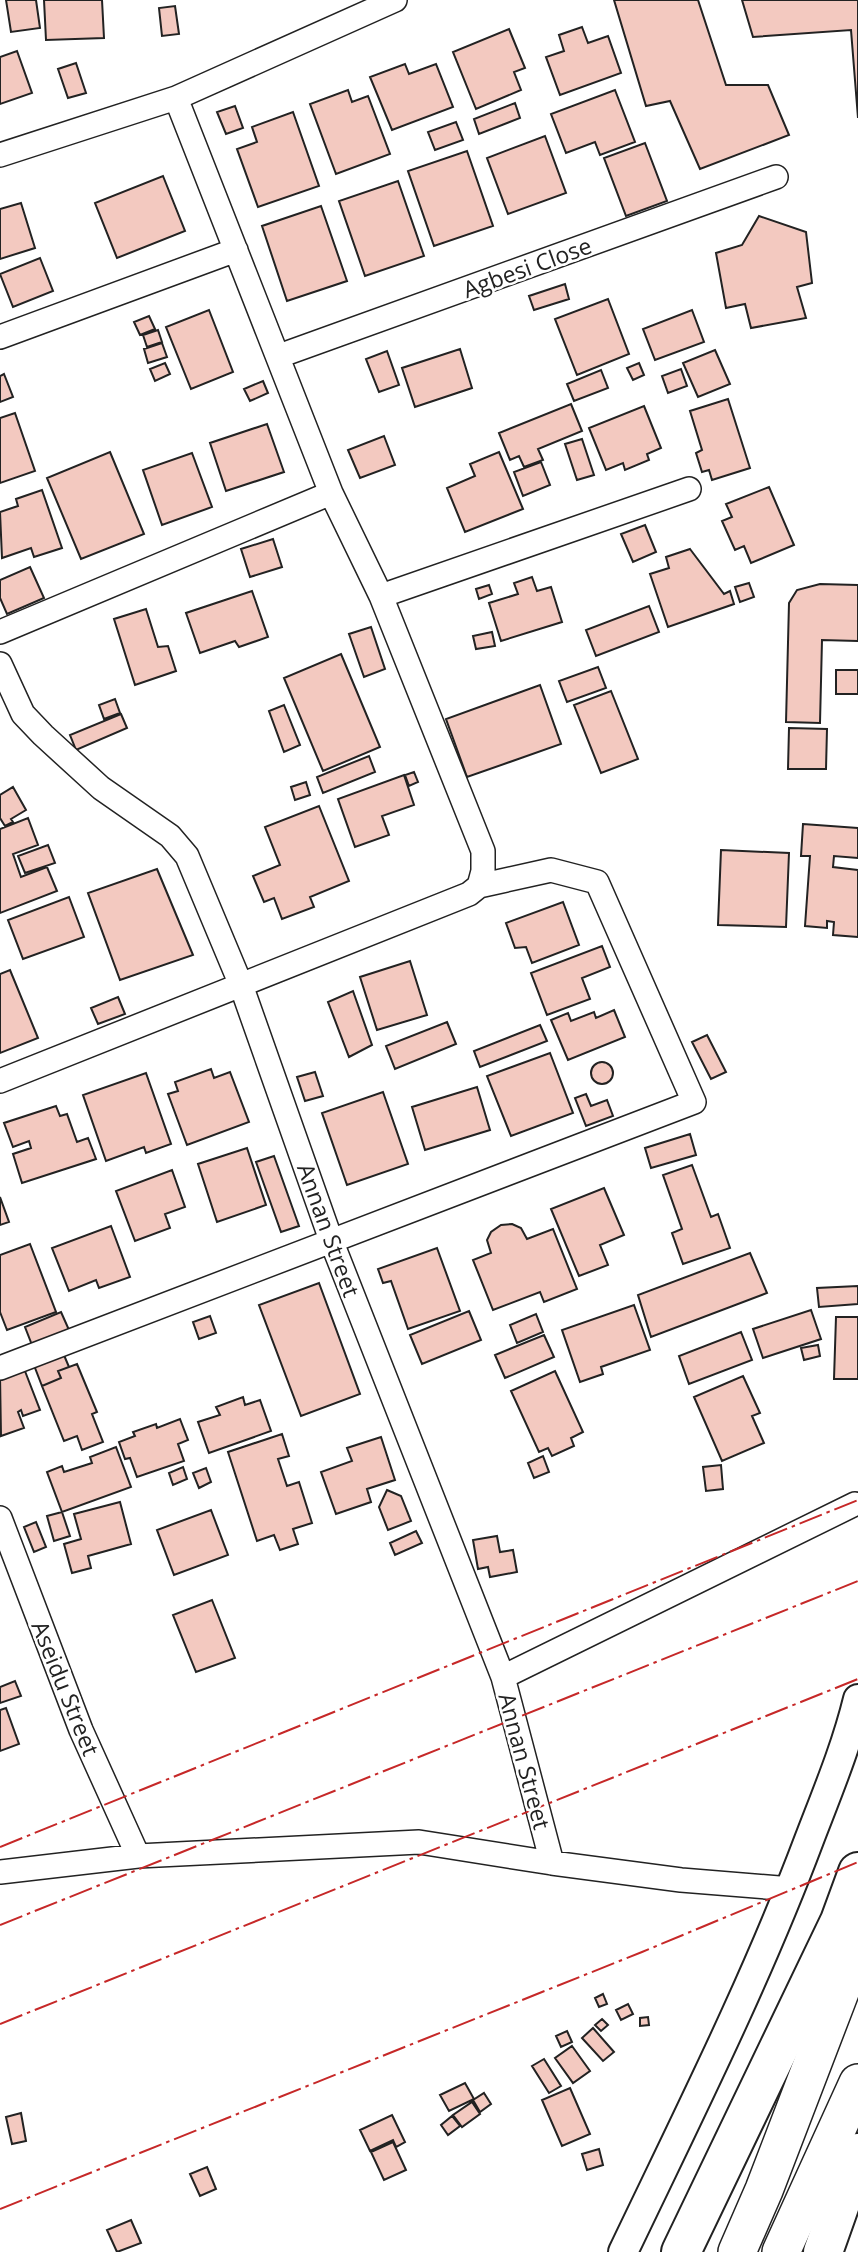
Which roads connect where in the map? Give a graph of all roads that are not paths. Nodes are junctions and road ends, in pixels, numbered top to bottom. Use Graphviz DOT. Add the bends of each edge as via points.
graph roads {
  1 [pos="395,0"];
  2 [pos="176,98"];
  3 [pos="0,155"];
  4 [pos="776,177"];
  5 [pos="236,250"];
  6 [pos="0,337"];
  7 [pos="279,356"];
  8 [pos="689,489"];
  9 [pos="331,493"];
  10 [pos="381,596"];
  11 [pos="0,632"];
  12 [pos="0,664"];
  13 [pos="479,886"];
  14 [pos="241,985"];
  15 [pos="0,1081"];
  16 [pos="331,1240"];
  17 [pos="0,1368"];
  18 [pos="855,1504"];
  19 [pos="0,1518"];
  20 [pos="503,1676"];
  21 [pos="858,1699"];
  22 [pos="138,1856"];
  23 [pos="552,1863"];
  24 [pos="0,1872"];
  25 [pos="858,1872"];
  26 [pos="790,1889"];
  27 [pos="858,1945"];
  28 [pos="858,2083"];
  29 [pos="858,2153"];
  30 [pos="623,2252"];
  31 [pos="681,2252"];
  32 [pos="737,2252"];
  33 [pos="781,2252"];
  34 [pos="823,2252"];
  1 -- 2 [label="street"];
  2 -- 3 [label="street"];
  2 -- 5 [label="street"];
  4 -- 7 [label="street, Agbesi Close"];
  5 -- 6 [label="street"];
  5 -- 7 [label="street"];
  7 -- 9 [label="street"];
  8 -- 10 [label="street"];
  9 -- 10 [label="street"];
  9 -- 11 [label="street"];
  10 -- 13 [label="street" via="483,851"];
  12 -- 14 [label="street, Annan Street" via="23,714 43,735 101,788 170,836 187,856"];
  13 -- 14 [label="street" via="469,894"];
  13 -- 16 [label="street" via="551,870 597,882 694,1102"];
  14 -- 15 [label="street"];
  14 -- 16 [label="street, Annan Street"];
  16 -- 17 [label="street"];
  16 -- 20 [label="street, Annan Street"];
  18 -- 20 [label="street"];
  19 -- 22 [label="street, Aseidu Street" via="81,1730"];
  20 -- 23 [label="street, Annan Street"];
  21 -- 26 [label="street"];
  22 -- 23 [label="street" via="419,1842"];
  22 -- 24 [label="street"];
  23 -- 26 [label="street"];
  25 -- 31 [label="highway" via="840,1921"];
  26 -- 30 [label="street" via="754,1977"];
  27 -- 32 [label="highway"];
  28 -- 33 [label="highway"];
  29 -- 34 [label="highway"];
}
